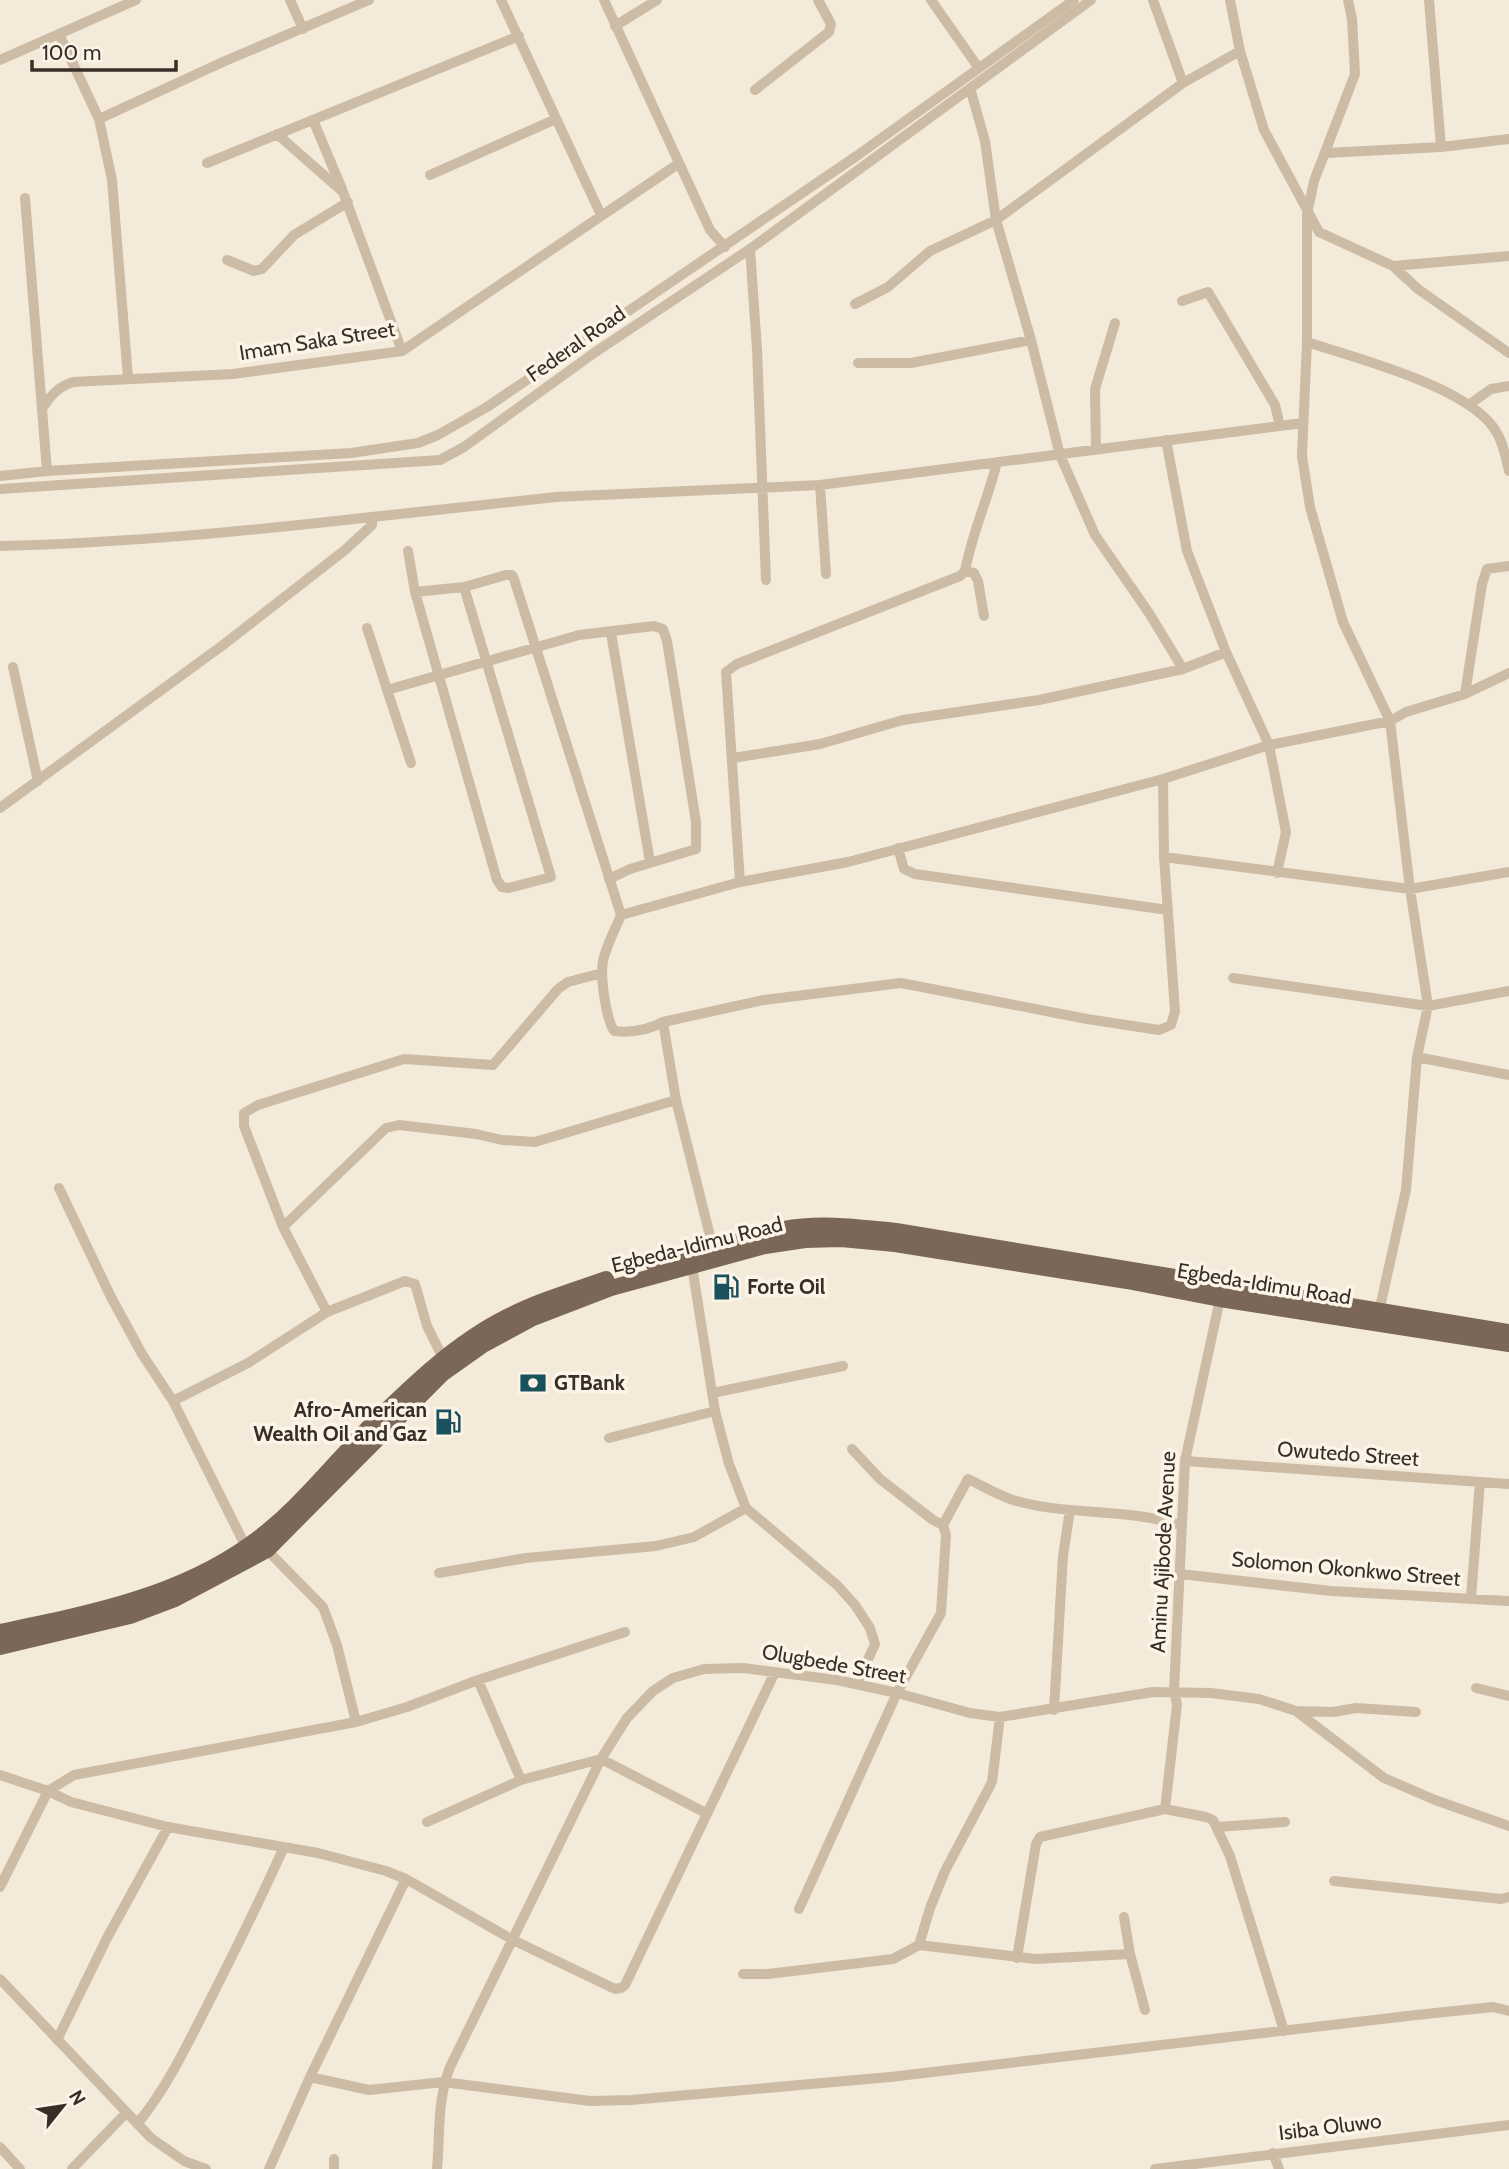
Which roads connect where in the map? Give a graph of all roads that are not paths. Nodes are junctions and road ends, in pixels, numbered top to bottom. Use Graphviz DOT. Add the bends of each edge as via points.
graph roads {
  1 [pos="136,0"];
  2 [pos="289,0"];
  3 [pos="369,0"];
  4 [pos="501,0"];
  5 [pos="604,0"];
  6 [pos="657,0"];
  7 [pos="818,0"];
  8 [pos="931,0"];
  9 [pos="1074,0"];
  10 [pos="1091,0"];
  11 [pos="1153,0"];
  12 [pos="1230,0"];
  13 [pos="1348,0"];
  14 [pos="1429,0"];
  15 [pos="615,26"];
  16 [pos="303,29"];
  17 [pos="59,34"];
  18 [pos="519,36"];
  19 [pos="1240,51"];
  20 [pos="0,60"];
  21 [pos="978,67"];
  22 [pos="1182,83"];
  23 [pos="970,88"];
  24 [pos="755,90"];
  25 [pos="99,119"];
  26 [pos="556,119"];
  27 [pos="313,120"];
  28 [pos="277,134"];
  29 [pos="1509,139"];
  30 [pos="1441,147"];
  31 [pos="1327,153"];
  32 [pos="206,163"];
  33 [pos="678,164"];
  34 [pos="430,175"];
  35 [pos="346,197"];
  36 [pos="25,198"];
  37 [pos="1307,214"];
  38 [pos="601,215"];
  39 [pos="996,220"];
  40 [pos="725,247"];
  41 [pos="750,249"];
  42 [pos="1509,256"];
  43 [pos="227,260"];
  44 [pos="1393,266"];
  45 [pos="1182,301"];
  46 [pos="855,304"];
  47 [pos="1115,323"];
  48 [pos="1031,340"];
  49 [pos="1307,342"];
  50 [pos="402,351"];
  51 [pos="1509,353"];
  52 [pos="552,362"];
  53 [pos="858,363"];
  54 [pos="562,376"];
  55 [pos="128,378"];
  56 [pos="1509,386"];
  57 [pos="1470,404"];
  58 [pos="42,408"];
  59 [pos="1303,423"];
  60 [pos="1280,426"];
  61 [pos="1166,440"];
  62 [pos="1096,450"];
  63 [pos="1060,455"];
  64 [pos="997,462"];
  65 [pos="47,471"];
  66 [pos="1509,471"];
  67 [pos="0,476"];
  68 [pos="820,485"];
  69 [pos="0,489"];
  70 [pos="761,489"];
  71 [pos="372,517"];
  72 [pos="0,546"];
  73 [pos="408,551"];
  74 [pos="1509,566"];
  75 [pos="965,571"];
  76 [pos="826,574"];
  77 [pos="766,580"];
  78 [pos="464,587"];
  79 [pos="415,592"];
  80 [pos="984,616"];
  81 [pos="367,628"];
  82 [pos="611,633"];
  83 [pos="535,649"];
  84 [pos="1226,652"];
  85 [pos="487,662"];
  86 [pos="13,667"];
  87 [pos="1182,669"];
  88 [pos="1509,673"];
  89 [pos="438,675"];
  90 [pos="387,690"];
  91 [pos="1465,694"];
  92 [pos="1390,722"];
  93 [pos="1269,745"];
  94 [pos="733,758"];
  95 [pos="411,763"];
  96 [pos="1163,779"];
  97 [pos="38,781"];
  98 [pos="0,807"];
  99 [pos="898,848"];
  100 [pos="1164,857"];
  101 [pos="650,862"];
  102 [pos="1509,872"];
  103 [pos="1277,873"];
  104 [pos="609,878"];
  105 [pos="740,882"];
  106 [pos="1410,889"];
  107 [pos="1168,910"];
  108 [pos="621,915"];
  109 [pos="602,973"];
  110 [pos="1233,978"];
  111 [pos="1509,991"];
  112 [pos="1428,1006"];
  113 [pos="663,1022"];
  114 [pos="1417,1057"];
  115 [pos="1509,1075"];
  116 [pos="676,1100"];
  117 [pos="59,1188"];
  118 [pos="283,1227"];
  119 [pos="713,1248"];
  120 [pos="692,1266"];
  121 [pos="1220,1299"];
  122 [pos="327,1312"];
  123 [pos="1379,1312"];
  124 [pos="1509,1332"];
  125 [pos="1509,1344"];
  126 [pos="443,1359"];
  127 [pos="843,1366"];
  128 [pos="712,1393"];
  129 [pos="173,1401"];
  130 [pos="715,1411"];
  131 [pos="609,1438"];
  132 [pos="852,1449"];
  133 [pos="347,1460"];
  134 [pos="1185,1461"];
  135 [pos="1480,1482"];
  136 [pos="1509,1484"];
  137 [pos="746,1508"];
  138 [pos="1070,1510"];
  139 [pos="943,1525"];
  140 [pos="1180,1525"];
  141 [pos="246,1547"];
  142 [pos="267,1550"];
  143 [pos="439,1573"];
  144 [pos="1180,1574"];
  145 [pos="1471,1598"];
  146 [pos="1509,1601"];
  147 [pos="0,1632"];
  148 [pos="625,1632"];
  149 [pos="0,1647"];
  150 [pos="775,1672"];
  151 [pos="478,1680"];
  152 [pos="857,1684"];
  153 [pos="1476,1688"];
  154 [pos="1174,1691"];
  155 [pos="897,1693"];
  156 [pos="1509,1696"];
  157 [pos="1054,1710"];
  158 [pos="1296,1712"];
  159 [pos="1416,1712"];
  160 [pos="1000,1717"];
  161 [pos="356,1722"];
  162 [pos="601,1759"];
  163 [pos="0,1775"];
  164 [pos="520,1780"];
  165 [pos="48,1791"];
  166 [pos="1165,1810"];
  167 [pos="706,1813"];
  168 [pos="427,1822"];
  169 [pos="1285,1822"];
  170 [pos="1509,1826"];
  171 [pos="168,1827"];
  172 [pos="1217,1827"];
  173 [pos="284,1847"];
  174 [pos="406,1878"];
  175 [pos="1334,1881"];
  176 [pos="0,1887"];
  177 [pos="1509,1897"];
  178 [pos="799,1909"];
  179 [pos="1124,1917"];
  180 [pos="513,1940"];
  181 [pos="919,1945"];
  182 [pos="1130,1954"];
  183 [pos="1017,1958"];
  184 [pos="743,1974"];
  185 [pos="0,1979"];
  186 [pos="1145,2010"];
  187 [pos="1509,2011"];
  188 [pos="1283,2031"];
  189 [pos="57,2040"];
  190 [pos="310,2077"];
  191 [pos="443,2082"];
  192 [pos="126,2113"];
  193 [pos="138,2123"];
  194 [pos="1509,2125"];
  195 [pos="0,2147"];
  196 [pos="1273,2153"];
  197 [pos="20,2169"];
  198 [pos="72,2169"];
  199 [pos="206,2169"];
  200 [pos="269,2169"];
  201 [pos="437,2169"];
  202 [pos="1155,2169"];
  203 [pos="1279,2169"];
  1 -- 17 [label="street"];
  2 -- 16 [label="street"];
  3 -- 16 [label="street"];
  4 -- 18 [label="street"];
  5 -- 15 [label="street"];
  6 -- 15 [label="street"];
  7 -- 24 [label="street" via="831,24 829,32"];
  8 -- 21 [label="street"];
  9 -- 21 [label="street, Federal Road"];
  10 -- 23 [label="street, Federal Road"];
  11 -- 22 [label="street"];
  12 -- 19 [label="street"];
  13 -- 31 [label="street" via="1355,74"];
  14 -- 30 [label="street"];
  15 -- 33 [label="street"];
  16 -- 25 [label="street"];
  17 -- 20 [label="street"];
  17 -- 25 [label="street"];
  18 -- 26 [label="street"];
  18 -- 27 [label="street"];
  19 -- 22 [label="street"];
  19 -- 37 [label="street" via="1264,130"];
  21 -- 40 [label="street, Federal Road"];
  22 -- 39 [label="street"];
  23 -- 39 [label="street" via="985,141"];
  23 -- 41 [label="street, Federal Road"];
  25 -- 55 [label="street" via="112,180"];
  26 -- 34 [label="street"];
  26 -- 38 [label="street"];
  27 -- 28 [label="street"];
  27 -- 35 [label="street"];
  28 -- 32 [label="street"];
  28 -- 35 [label="street"];
  29 -- 30 [label="street"];
  30 -- 31 [label="street"];
  31 -- 37 [label="street" via="1314,181"];
  33 -- 38 [label="street, Imam Saka Street"];
  33 -- 40 [label="street" via="710,230"];
  35 -- 43 [label="street" via="294,236 262,269 254,271"];
  35 -- 50 [label="street"];
  36 -- 58 [label="street"];
  37 -- 44 [label="street" via="1319,232"];
  37 -- 49 [label="street"];
  38 -- 50 [label="street, Imam Saka Street"];
  39 -- 46 [label="street" via="930,251 888,288"];
  39 -- 48 [label="street"];
  40 -- 52 [label="street, Federal Road"];
  41 -- 54 [label="street, Federal Road"];
  41 -- 70 [label="street"];
  42 -- 44 [label="street"];
  44 -- 51 [label="street"];
  45 -- 60 [label="street" via="1208,292 1275,405"];
  47 -- 62 [label="street" via="1096,389"];
  48 -- 53 [label="street" via="911,363"];
  48 -- 63 [label="street"];
  49 -- 57 [label="street" via="1430,384"];
  49 -- 59 [label="street"];
  50 -- 55 [label="street, Imam Saka Street" via="233,374"];
  52 -- 54 [label="street"];
  52 -- 65 [label="street, Federal Road" via="487,407 418,443 351,453"];
  54 -- 69 [label="street, Federal Road" via="440,460"];
  55 -- 58 [label="street, Imam Saka Street" via="63,385"];
  56 -- 57 [label="street" via="1491,388"];
  57 -- 66 [label="street" via="1498,433"];
  58 -- 65 [label="street"];
  59 -- 60 [label="street"];
  59 -- 92 [label="street" via="1302,456 1311,507 1343,622"];
  60 -- 61 [label="street"];
  61 -- 62 [label="street"];
  61 -- 84 [label="street" via="1187,551"];
  62 -- 63 [label="street"];
  63 -- 64 [label="street"];
  63 -- 87 [label="street" via="1095,535"];
  64 -- 68 [label="street"];
  64 -- 75 [label="street"];
  65 -- 67 [label="street, Federal Road"];
  68 -- 70 [label="street"];
  68 -- 76 [label="street"];
  70 -- 71 [label="street" via="556,497"];
  70 -- 77 [label="street"];
  71 -- 72 [label="street" via="223,534"];
  71 -- 97 [label="street" via="372,525 345,550"];
  73 -- 79 [label="street"];
  74 -- 91 [label="street" via="1487,569"];
  75 -- 80 [label="street" via="974,573 978,581"];
  75 -- 94 [label="street" via="948,582 726,672"];
  78 -- 79 [label="street"];
  78 -- 83 [label="street" via="512,575"];
  78 -- 85 [label="street"];
  79 -- 89 [label="street"];
  81 -- 90 [label="street"];
  82 -- 83 [label="street" via="579,635"];
  82 -- 101 [label="street"];
  82 -- 101 [label="street" via="654,626 663,629 667,641 696,849"];
  83 -- 85 [label="street"];
  83 -- 104 [label="street"];
  84 -- 87 [label="street"];
  84 -- 93 [label="street"];
  85 -- 89 [label="street"];
  85 -- 89 [label="street" via="551,877 509,888 497,880"];
  86 -- 97 [label="street"];
  87 -- 94 [label="street" via="1039,700 903,720 820,744"];
  88 -- 91 [label="street"];
  89 -- 90 [label="street"];
  90 -- 95 [label="street"];
  91 -- 92 [label="street" via="1406,712"];
  92 -- 93 [label="street"];
  92 -- 106 [label="street"];
  93 -- 96 [label="street"];
  93 -- 103 [label="street" via="1286,832"];
  94 -- 105 [label="street"];
  96 -- 99 [label="street"];
  96 -- 100 [label="street"];
  97 -- 98 [label="street"];
  99 -- 105 [label="street"];
  99 -- 107 [label="street" via="904,869 915,874"];
  100 -- 103 [label="street"];
  100 -- 107 [label="street"];
  101 -- 104 [label="street"];
  102 -- 106 [label="street"];
  103 -- 106 [label="street"];
  104 -- 108 [label="street"];
  105 -- 108 [label="street"];
  106 -- 112 [label="street"];
  107 -- 113 [label="street" via="1175,1011 1171,1025 1159,1030 901,984 764,1000"];
  108 -- 109 [label="street"];
  109 -- 113 [label="street" via="614,1031 625,1033"];
  109 -- 118 [label="street" via="558,989 493,1066 404,1059 244,1113 244,1126"];
  110 -- 112 [label="street"];
  111 -- 112 [label="street"];
  112 -- 114 [label="street"];
  113 -- 116 [label="street"];
  114 -- 115 [label="street"];
  114 -- 123 [label="street" via="1406,1190"];
  116 -- 118 [label="street" via="536,1142 399,1125 386,1128"];
  116 -- 119 [label="street"];
  117 -- 129 [label="street" via="111,1297"];
  118 -- 122 [label="street"];
  119 -- 123 [label="main road, Egbeda-Idimu Road" via="804,1225 849,1225"];
  119 -- 126 [label="main road, Egbeda-Idimu Road" via="544,1300 505,1318"];
  120 -- 121 [label="main road, Egbeda-Idimu Road" via="765,1246 842,1239"];
  120 -- 128 [label="street"];
  120 -- 133 [label="main road, Egbeda-Idimu Road" via="611,1288 533,1318 483,1345 442,1374"];
  121 -- 125 [label="main road, Egbeda-Idimu Road"];
  121 -- 134 [label="street, Aminu Ajibode Avenue"];
  122 -- 126 [label="street" via="410,1281"];
  122 -- 129 [label="street" via="248,1363"];
  123 -- 124 [label="main road, Egbeda-Idimu Road"];
  126 -- 133 [label="main road, Egbeda-Idimu Road"];
  127 -- 128 [label="street"];
  128 -- 130 [label="street"];
  129 -- 141 [label="street"];
  130 -- 131 [label="street"];
  130 -- 137 [label="street"];
  132 -- 139 [label="street" via="880,1479"];
  133 -- 141 [label="main road, Egbeda-Idimu Road"];
  133 -- 142 [label="main road, Egbeda-Idimu Road"];
  134 -- 135 [label="street, Owutedo Street"];
  134 -- 140 [label="street, Aminu Ajibode Avenue"];
  135 -- 136 [label="street, Owutedo Street"];
  135 -- 145 [label="street"];
  137 -- 143 [label="street" via="694,1537 656,1546 526,1558"];
  137 -- 152 [label="street" via="837,1585 870,1628 876,1644"];
  138 -- 139 [label="street" via="1012,1500 968,1479"];
  138 -- 140 [label="street" via="1162,1519"];
  138 -- 157 [label="street"];
  139 -- 155 [label="street" via="941,1613"];
  140 -- 144 [label="street, Aminu Ajibode Avenue"];
  141 -- 147 [label="main road, Egbeda-Idimu Road" via="204,1573 134,1600"];
  142 -- 149 [label="main road, Egbeda-Idimu Road" via="175,1599 130,1616"];
  142 -- 161 [label="street" via="323,1607"];
  144 -- 145 [label="street, Solomon Okonkwo Street" via="1332,1591"];
  144 -- 154 [label="street, Aminu Ajibode Avenue"];
  145 -- 146 [label="street, Solomon Okonkwo Street"];
  148 -- 151 [label="street"];
  150 -- 152 [label="street, Olugbede Street"];
  150 -- 162 [label="street, Olugbede Street" via="704,1669 673,1678 627,1718"];
  150 -- 167 [label="street"];
  151 -- 161 [label="street"];
  151 -- 164 [label="street"];
  152 -- 155 [label="street, Olugbede Street"];
  153 -- 156 [label="street"];
  154 -- 157 [label="street, Olugbede Street"];
  154 -- 158 [label="street, Olugbede Street" via="1259,1699"];
  154 -- 166 [label="street, Aminu Ajibode Avenue" via="1177,1705"];
  155 -- 160 [label="street, Olugbede Street"];
  155 -- 178 [label="street"];
  157 -- 160 [label="street, Olugbede Street"];
  158 -- 159 [label="street" via="1356,1708"];
  158 -- 170 [label="street, Olugbede Street" via="1384,1778"];
  160 -- 181 [label="street" via="992,1782 945,1871"];
  161 -- 165 [label="street" via="111,1766 74,1775"];
  162 -- 164 [label="street"];
  162 -- 167 [label="street"];
  162 -- 180 [label="street, Olugbede Street"];
  163 -- 165 [label="street"];
  164 -- 168 [label="street"];
  165 -- 171 [label="street" via="71,1802"];
  165 -- 176 [label="street"];
  166 -- 172 [label="street" via="1206,1816"];
  166 -- 183 [label="street" via="1040,1837"];
  167 -- 180 [label="street" via="621,1988"];
  169 -- 172 [label="street"];
  171 -- 173 [label="street"];
  171 -- 189 [label="street"];
  172 -- 188 [label="street"];
  173 -- 174 [label="street"];
  173 -- 193 [label="street" via="185,2051 159,2098"];
  174 -- 180 [label="street"];
  174 -- 190 [label="street"];
  175 -- 177 [label="street"];
  179 -- 182 [label="street"];
  180 -- 191 [label="street, Olugbede Street"];
  181 -- 183 [label="street"];
  181 -- 184 [label="street" via="893,1959"];
  182 -- 183 [label="street"];
  182 -- 186 [label="street"];
  185 -- 189 [label="street"];
  187 -- 188 [label="street" via="1493,2007"];
  188 -- 191 [label="street" via="890,2077 631,2100 590,2101"];
  189 -- 192 [label="street"];
  190 -- 191 [label="street" via="369,2090"];
  190 -- 200 [label="street"];
  191 -- 201 [label="street, Olugbede Street"];
  192 -- 193 [label="street"];
  192 -- 198 [label="street"];
  193 -- 199 [label="street" via="184,2161"];
  194 -- 196 [label="street, Isiba Oluwo"];
  195 -- 197 [label="street"];
  196 -- 202 [label="street, Isiba Oluwo"];
  196 -- 203 [label="street"];
}
